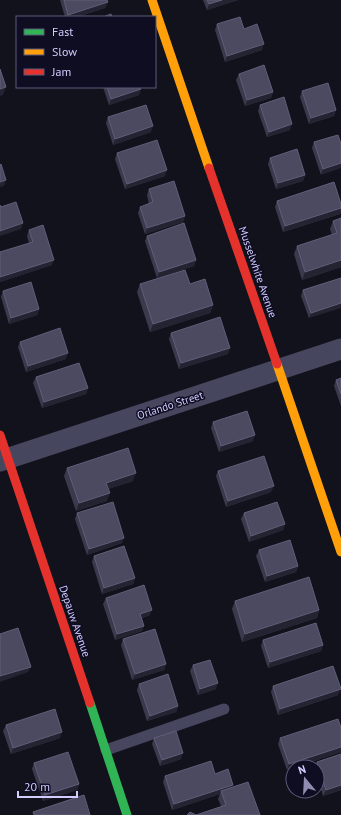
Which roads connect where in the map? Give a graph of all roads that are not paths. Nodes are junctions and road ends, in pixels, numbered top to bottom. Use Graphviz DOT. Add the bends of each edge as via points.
graph roads {
  1 [pos="152,0"];
  2 [pos="341,349"];
  3 [pos="278,369"];
  4 [pos="0,435"];
  5 [pos="4,460"];
  6 [pos="341,552"];
  7 [pos="224,709"];
  8 [pos="106,750"];
  9 [pos="127,815"];
  1 -- 3 [label="street, Musselwhite Avenue"];
  2 -- 3 [label="street, Orlando Street"];
  3 -- 5 [label="street, Orlando Street"];
  3 -- 6 [label="street, Musselwhite Avenue"];
  4 -- 5 [label="street, Depauw Avenue"];
  5 -- 8 [label="street, Depauw Avenue"];
  7 -- 8 [label="lane"];
  8 -- 9 [label="street, Depauw Avenue"];
}
